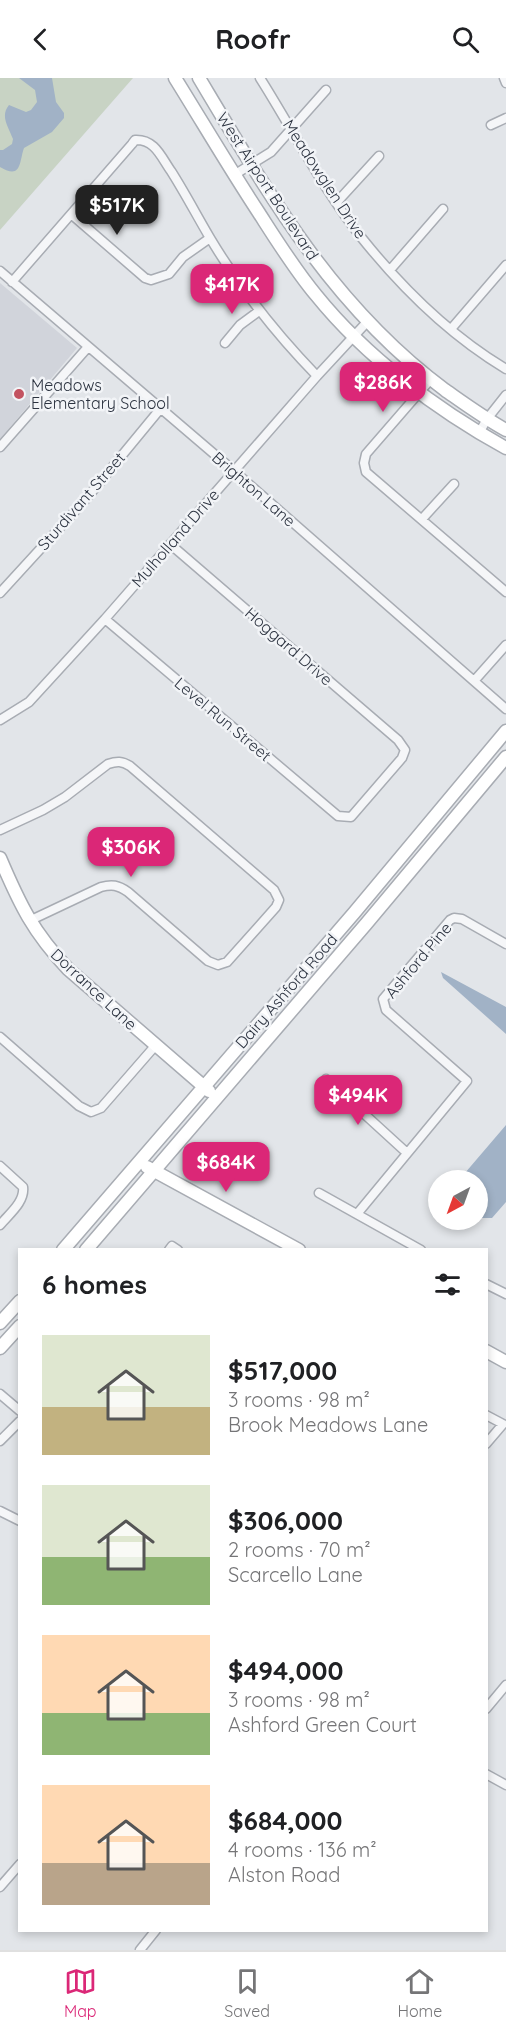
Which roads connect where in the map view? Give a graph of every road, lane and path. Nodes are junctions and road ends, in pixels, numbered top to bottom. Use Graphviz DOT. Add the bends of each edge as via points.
graph roads {
  1 [pos="175,78"];
  2 [pos="199,78"];
  3 [pos="260,78"];
  4 [pos="504,78"];
  5 [pos="506,83"];
  6 [pos="326,90"];
  7 [pos="506,118"];
  8 [pos="491,125"];
  9 [pos="292,129"];
  10 [pos="379,156"];
  11 [pos="251,165"];
  12 [pos="234,175"];
  13 [pos="337,202"];
  14 [pos="443,209"];
  15 [pos="71,214"];
  16 [pos="210,238"];
  17 [pos="299,239"];
  18 [pos="283,250"];
  19 [pos="506,265"];
  20 [pos="390,270"];
  21 [pos="0,271"];
  22 [pos="12,282"];
  23 [pos="259,311"];
  24 [pos="367,322"];
  25 [pos="451,328"];
  26 [pos="354,336"];
  27 [pos="225,343"];
  28 [pos="88,347"];
  29 [pos="506,369"];
  30 [pos="317,376"];
  31 [pos="430,379"];
  32 [pos="418,392"];
  33 [pos="506,395"];
  34 [pos="161,408"];
  35 [pos="487,419"];
  36 [pos="506,430"];
  37 [pos="479,433"];
  38 [pos="0,447"];
  39 [pos="506,448"];
  40 [pos="234,471"];
  41 [pos="454,484"];
  42 [pos="422,519"];
  43 [pos="170,544"];
  44 [pos="506,592"];
  45 [pos="0,593"];
  46 [pos="105,619"];
  47 [pos="506,645"];
  48 [pos="474,681"];
  49 [pos="506,709"];
  50 [pos="0,720"];
  51 [pos="506,731"];
  52 [pos="506,757"];
  53 [pos="342,817"];
  54 [pos="0,830"];
  55 [pos="0,858"];
  56 [pos="354,913"];
  57 [pos="29,921"];
  58 [pos="366,924"];
  59 [pos="506,944"];
  60 [pos="0,1037"];
  61 [pos="155,1046"];
  62 [pos="326,1079"];
  63 [pos="204,1087"];
  64 [pos="217,1098"];
  65 [pos="407,1153"];
  66 [pos="139,1162"];
  67 [pos="0,1166"];
  68 [pos="154,1171"];
  69 [pos="319,1193"];
  70 [pos="357,1214"];
  71 [pos="0,1225"];
  72 [pos="65,1248"];
  73 [pos="88,1248"];
  74 [pos="295,1248"];
  75 [pos="418,1248"];
  76 [pos="488,1285"];
  77 [pos="505,1292"];
  78 [pos="18,1302"];
  79 [pos="0,1323"];
  80 [pos="18,1328"];
  81 [pos="0,1348"];
  82 [pos="488,1353"];
  83 [pos="506,1362"];
  84 [pos="0,1394"];
  85 [pos="18,1409"];
  86 [pos="488,1416"];
  87 [pos="18,1423"];
  88 [pos="0,1441"];
  89 [pos="488,1442"];
  90 [pos="0,1511"];
  91 [pos="18,1520"];
  92 [pos="506,1685"];
  93 [pos="488,1707"];
  94 [pos="488,1775"];
  95 [pos="506,1785"];
  96 [pos="18,1866"];
  97 [pos="0,1887"];
  98 [pos="154,1932"];
  99 [pos="140,1950"];
  1 -- 12 [label="main road, West Airport Boulevard"];
  2 -- 11 [label="main road, West Airport Boulevard"];
  3 -- 9 [label="street, Meadowglen Drive"];
  4 -- 5 [label="street"];
  6 -- 9 [label="street"];
  7 -- 8 [label="street"];
  9 -- 11 [label="street" via="271,152"];
  9 -- 13 [label="street, Meadowglen Drive"];
  10 -- 13 [label="street"];
  11 -- 12 [label="street"];
  11 -- 17 [label="main road, West Airport Boulevard"];
  12 -- 18 [label="main road, West Airport Boulevard"];
  13 -- 20 [label="street, Meadowglen Drive"];
  14 -- 20 [label="street"];
  15 -- 16 [label="street" via="151,280 169,274 183,257"];
  15 -- 16 [label="street" via="135,140 142,140 154,146"];
  15 -- 22 [label="street"];
  16 -- 23 [label="street"];
  17 -- 18 [label="main road"];
  17 -- 24 [label="main road, West Airport Boulevard"];
  18 -- 26 [label="main road, West Airport Boulevard" via="316,296"];
  19 -- 25 [label="street"];
  20 -- 25 [label="street, Meadowglen Drive"];
  21 -- 22 [label="street, Brighton Lane"];
  22 -- 28 [label="street, Brighton Lane"];
  23 -- 27 [label="street"];
  23 -- 30 [label="street"];
  24 -- 26 [label="street, Mulholland Drive"];
  24 -- 31 [label="main road, West Airport Boulevard"];
  25 -- 29 [label="street, Meadowglen Drive"];
  26 -- 30 [label="street, Mulholland Drive"];
  26 -- 32 [label="main road, West Airport Boulevard"];
  28 -- 34 [label="street, Brighton Lane"];
  28 -- 38 [label="street"];
  30 -- 40 [label="street, Mulholland Drive"];
  31 -- 32 [label="street"];
  31 -- 35 [label="main road, West Airport Boulevard"];
  32 -- 37 [label="main road, West Airport Boulevard"];
  32 -- 42 [label="street" via="366,454 364,463 366,471"];
  33 -- 35 [label="street"];
  34 -- 40 [label="street, Brighton Lane"];
  34 -- 45 [label="street, Sturdivant Street" via="86,499"];
  35 -- 36 [label="main road, West Airport Boulevard"];
  35 -- 37 [label="street"];
  37 -- 39 [label="main road, West Airport Boulevard"];
  40 -- 43 [label="street, Mulholland Drive"];
  40 -- 48 [label="street, Brighton Lane"];
  41 -- 42 [label="street"];
  42 -- 44 [label="street"];
  43 -- 46 [label="street, Mulholland Drive"];
  43 -- 53 [label="street, Hoggard Drive" via="405,750 351,817"];
  46 -- 50 [label="street, Mulholland Drive" via="29,702"];
  46 -- 53 [label="street, Level Run Street"];
  47 -- 48 [label="street"];
  48 -- 49 [label="street, Brighton Lane"];
  51 -- 56 [label="main road, Dairy Ashford Road"];
  52 -- 58 [label="main road, Dairy Ashford Road"];
  54 -- 57 [label="street" via="65,797 116,761 130,766 278,896 276,907 234,955 218,965 208,962 119,886 101,887"];
  55 -- 57 [label="main road, Dorrance Lane"];
  56 -- 58 [label="main road"];
  56 -- 63 [label="main road, Dairy Ashford Road"];
  57 -- 61 [label="main road, Dorrance Lane" via="68,969"];
  58 -- 64 [label="main road, Dairy Ashford Road"];
  59 -- 65 [label="street, Ashford Pine" via="454,918 383,999 386,1010 466,1081"];
  60 -- 61 [label="street" via="79,1106 91,1112 101,1108"];
  61 -- 63 [label="main road, Dorrance Lane"];
  62 -- 65 [label="street"];
  63 -- 64 [label="main road, Dorrance Lane"];
  63 -- 66 [label="main road, Dairy Ashford Road"];
  64 -- 68 [label="main road, Dairy Ashford Road"];
  65 -- 70 [label="street"];
  66 -- 68 [label="main road"];
  66 -- 72 [label="main road, Dairy Ashford Road"];
  67 -- 71 [label="street" via="24,1191"];
  68 -- 73 [label="main road, Dairy Ashford Road"];
  68 -- 74 [label="main road"];
  69 -- 70 [label="street"];
  70 -- 75 [label="street"];
  76 -- 77 [label="street"];
  78 -- 79 [label="main road"];
  80 -- 81 [label="main road"];
  82 -- 83 [label="main road"];
  84 -- 85 [label="street"];
  86 -- 89 [label="street" via="503,1424"];
  87 -- 88 [label="street"];
  90 -- 91 [label="street"];
  92 -- 93 [label="street"];
  94 -- 95 [label="street"];
  96 -- 97 [label="street"];
  98 -- 99 [label="street"];
}
